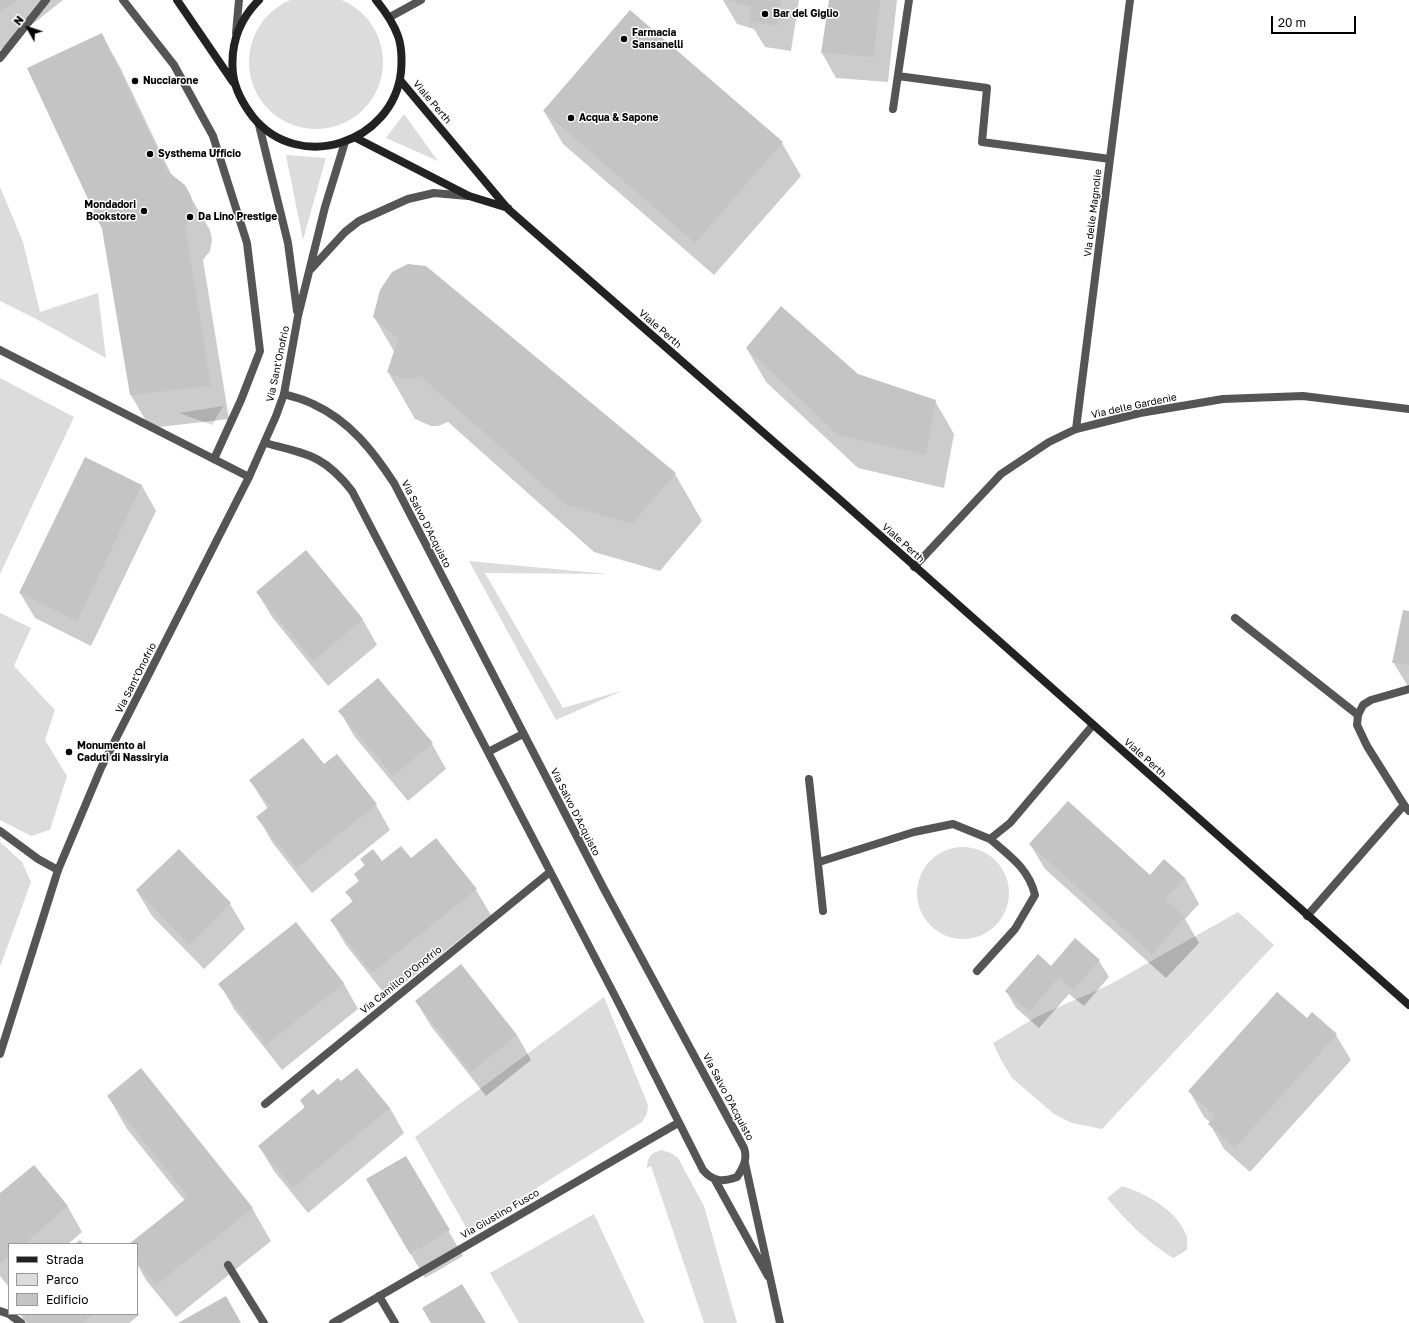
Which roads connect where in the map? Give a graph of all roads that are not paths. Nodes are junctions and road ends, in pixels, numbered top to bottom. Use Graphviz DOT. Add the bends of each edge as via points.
graph roads {
  1 [pos="46,0"];
  2 [pos="123,0"];
  3 [pos="177,0"];
  4 [pos="239,0"];
  5 [pos="259,0"];
  6 [pos="376,0"];
  7 [pos="421,0"];
  8 [pos="909,0"];
  9 [pos="1130,0"];
  10 [pos="390,17"];
  11 [pos="236,33"];
  12 [pos="0,58"];
  13 [pos="898,76"];
  14 [pos="400,80"];
  15 [pos="234,82"];
  16 [pos="893,109"];
  17 [pos="259,125"];
  18 [pos="356,138"];
  19 [pos="344,142"];
  20 [pos="1110,159"];
  21 [pos="469,196"];
  22 [pos="508,209"];
  23 [pos="311,270"];
  24 [pos="298,316"];
  25 [pos="0,350"];
  26 [pos="284,394"];
  27 [pos="1409,409"];
  28 [pos="1076,429"];
  29 [pos="265,443"];
  30 [pos="214,459"];
  31 [pos="249,477"];
  32 [pos="914,567"];
  33 [pos="1235,618"];
  34 [pos="1409,689"];
  35 [pos="1358,716"];
  36 [pos="1092,725"];
  37 [pos="523,734"];
  38 [pos="488,752"];
  39 [pos="809,779"];
  40 [pos="1407,808"];
  41 [pos="0,831"];
  42 [pos="990,839"];
  43 [pos="819,862"];
  44 [pos="58,870"];
  45 [pos="550,872"];
  46 [pos="823,911"];
  47 [pos="1307,916"];
  48 [pos="977,971"];
  49 [pos="1409,1005"];
  50 [pos="0,1054"];
  51 [pos="265,1104"];
  52 [pos="678,1123"];
  53 [pos="745,1163"];
  54 [pos="715,1180"];
  55 [pos="228,1266"];
  56 [pos="773,1285"];
  57 [pos="379,1296"];
  58 [pos="10,1315"];
  59 [pos="21,1323"];
  60 [pos="264,1323"];
  61 [pos="333,1323"];
  62 [pos="395,1323"];
  63 [pos="780,1323"];
  1 -- 12 [label="street"];
  2 -- 30 [label="street" via="174,65 213,136 247,243 260,351"];
  3 -- 15 [label="main road"];
  4 -- 11 [label="street"];
  5 -- 11 [label="main road" via="248,11"];
  6 -- 10 [label="main road"];
  7 -- 10 [label="street"];
  8 -- 13 [label="street"];
  9 -- 20 [label="street, Via delle Magnolie"];
  10 -- 14 [label="main road" via="399,37 402,59"];
  11 -- 15 [label="main road" via="232,58"];
  13 -- 16 [label="street"];
  13 -- 20 [label="street" via="987,88 982,142"];
  14 -- 18 [label="main road" via="391,104 376,123"];
  14 -- 22 [label="main road, Viale Perth"];
  15 -- 17 [label="main road" via="244,106"];
  17 -- 19 [label="main road" via="278,138 300,145 322,147"];
  17 -- 24 [label="street, Via Sant'Onofrio" via="288,243"];
  18 -- 19 [label="main road"];
  18 -- 21 [label="main road"];
  19 -- 23 [label="street, Via Sant'Onofrio" via="325,207"];
  20 -- 28 [label="street, Via delle Magnolie"];
  21 -- 22 [label="main road"];
  21 -- 23 [label="street, Via Sant'Onofrio" via="434,193 408,199 359,221 345,232"];
  22 -- 32 [label="main road, Viale Perth"];
  23 -- 24 [label="street, Via Sant'Onofrio"];
  24 -- 26 [label="street, Via Sant'Onofrio"];
  25 -- 30 [label="street"];
  26 -- 29 [label="street, Via Sant'Onofrio"];
  26 -- 37 [label="street, Via Salvo D'Acquisto" via="312,403 333,415 366,443 378,458 394,483"];
  27 -- 28 [label="street, Via delle Gardenie" via="1303,396 1224,399 1140,413"];
  28 -- 32 [label="street, Via delle Gardenie" via="1049,442 1001,474"];
  29 -- 31 [label="street, Via Sant'Onofrio"];
  29 -- 38 [label="street" via="320,459 331,467 352,491"];
  30 -- 31 [label="street"];
  31 -- 44 [label="street, Via Sant'Onofrio" via="101,768"];
  32 -- 36 [label="main road, Viale Perth"];
  33 -- 35 [label="street"];
  34 -- 35 [label="street" via="1371,700 1363,705"];
  35 -- 40 [label="street" via="1360,734"];
  36 -- 42 [label="street" via="1010,823"];
  36 -- 47 [label="main road, Viale Perth"];
  37 -- 38 [label="street"];
  37 -- 53 [label="street, Via Salvo D'Acquisto" via="742,1143 746,1154"];
  38 -- 45 [label="street"];
  39 -- 43 [label="street"];
  40 -- 47 [label="street"];
  41 -- 44 [label="street" via="38,859"];
  42 -- 43 [label="street" via="953,824 914,832"];
  42 -- 48 [label="street" via="1020,864 1032,882 1035,896 1015,929"];
  43 -- 46 [label="street"];
  44 -- 50 [label="street, Via Sant'Onofrio"];
  45 -- 51 [label="street, Via Camillo D'Onofrio"];
  45 -- 52 [label="street"];
  47 -- 49 [label="main road, Viale Perth"];
  52 -- 54 [label="street" via="703,1170"];
  52 -- 57 [label="street, Via Giustino Fusco"];
  53 -- 54 [label="street" via="736,1176 723,1181"];
  53 -- 56 [label="street, Via Salvo D'Acquisto"];
  54 -- 56 [label="street"];
  55 -- 60 [label="street"];
  56 -- 63 [label="street, Via Salvo D'Acquisto"];
  57 -- 61 [label="street, Via Giustino Fusco"];
  57 -- 62 [label="street"];
  58 -- 59 [label="street"];
}
